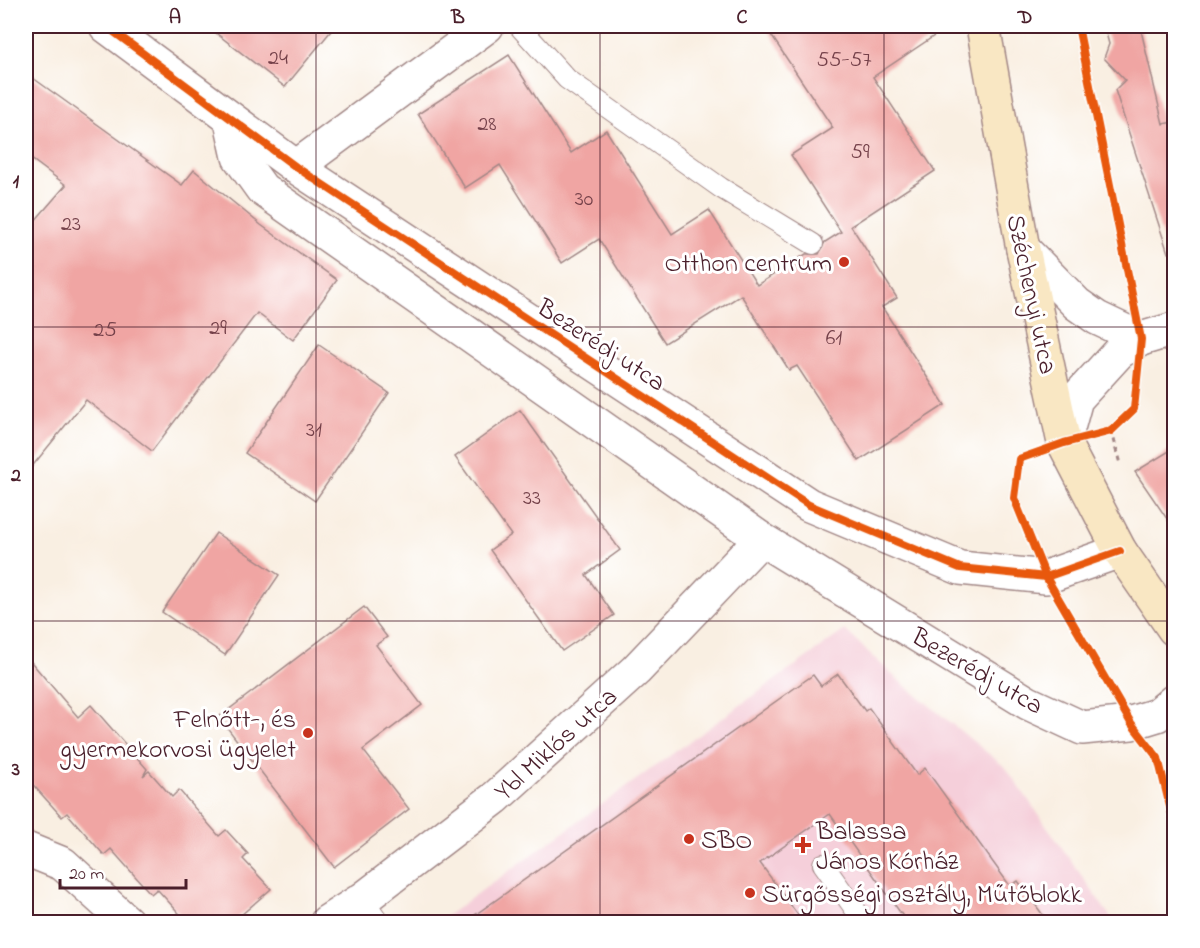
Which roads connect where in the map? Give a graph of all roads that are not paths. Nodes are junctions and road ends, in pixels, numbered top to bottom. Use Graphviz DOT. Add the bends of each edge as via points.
graph roads {
  1 [pos="106,26"];
  2 [pos="487,26"];
  3 [pos="519,26"];
  4 [pos="982,26"];
  5 [pos="231,121"];
  6 [pos="296,167"];
  7 [pos="813,244"];
  8 [pos="1023,249"];
  9 [pos="1174,329"];
  10 [pos="1141,339"];
  11 [pos="1064,443"];
  12 [pos="761,539"];
  13 [pos="1120,551"];
  14 [pos="1174,628"];
  15 [pos="1174,700"];
  16 [pos="26,849"];
  17 [pos="822,864"];
  18 [pos="371,911"];
  19 [pos="127,922"];
  20 [pos="327,922"];
  21 [pos="864,922"];
  1 -- 5 [label="street, Bezerédj utca"];
  2 -- 6 [label="street"];
  3 -- 7 [label="lane" via="567,79 721,188"];
  4 -- 8 [label="street, Széchenyi utca"];
  5 -- 6 [label="street, Bezerédj utca"];
  5 -- 12 [label="street, Bezerédj utca" via="239,157 262,189"];
  6 -- 13 [label="street, Bezerédj utca" via="809,505 960,568 1046,577"];
  8 -- 10 [label="street" via="1077,304"];
  8 -- 11 [label="street, Széchenyi utca"];
  9 -- 10 [label="street"];
  10 -- 11 [label="street" via="1119,352 1076,399"];
  11 -- 13 [label="street, Széchenyi utca"];
  12 -- 15 [label="street, Bezerédj utca" via="1028,703 1082,728 1131,723 1157,715"];
  12 -- 18 [label="street, Ybl Miklós utca" via="619,686"];
  13 -- 14 [label="street, Széchenyi utca"];
  16 -- 19 [label="street" via="63,864"];
  17 -- 21 [label="lane"];
  18 -- 20 [label="street, Ybl Miklós utca"];
}
